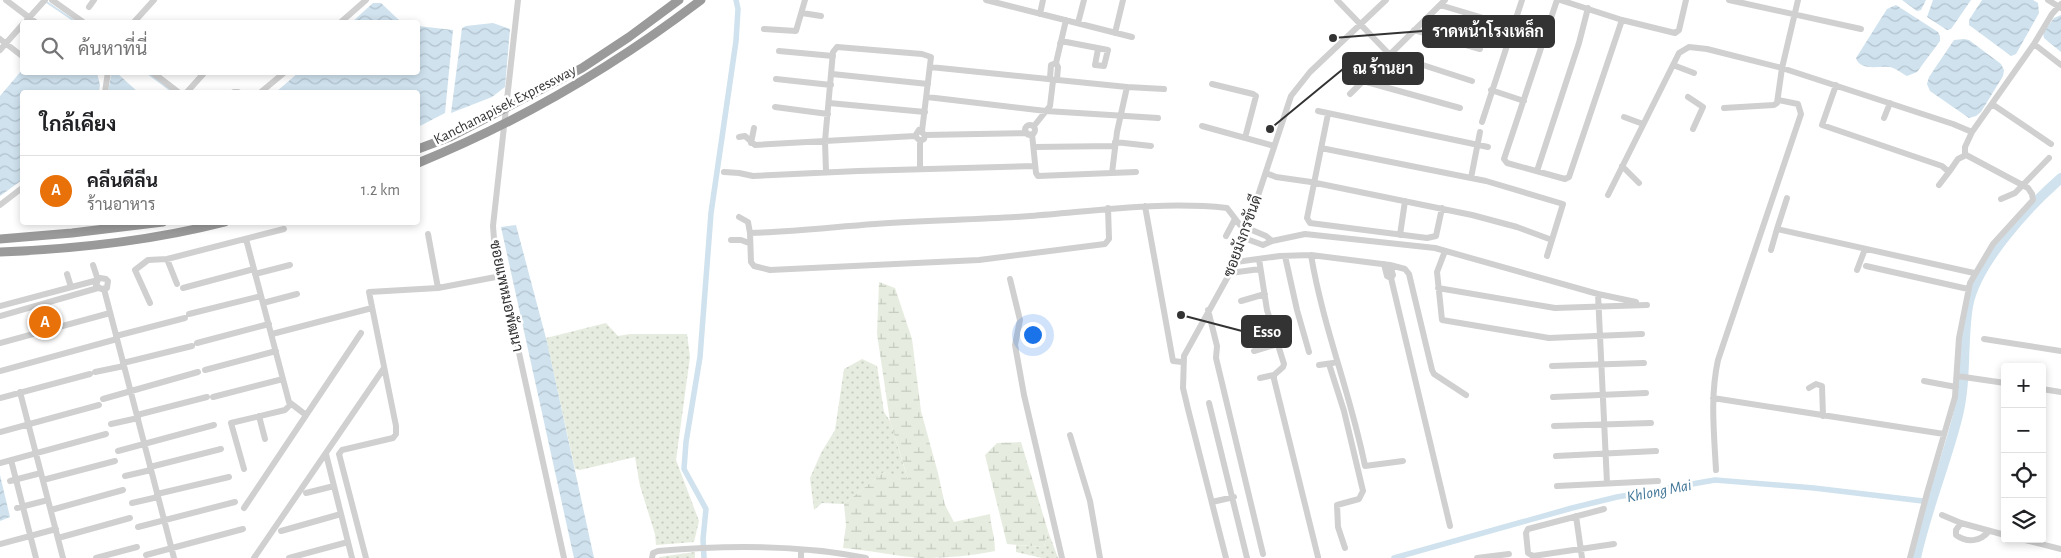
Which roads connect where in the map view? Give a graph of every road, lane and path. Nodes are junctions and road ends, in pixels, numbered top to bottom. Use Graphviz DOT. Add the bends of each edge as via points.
graph roads {
  1 [pos="6,0"];
  2 [pos="52,0"];
  3 [pos="94,0"];
  4 [pos="154,0"];
  5 [pos="366,0"];
  6 [pos="518,0"];
  7 [pos="679,0"];
  8 [pos="701,0"];
  9 [pos="805,0"];
  10 [pos="986,0"];
  11 [pos="1043,0"];
  12 [pos="1084,0"];
  13 [pos="1124,0"];
  14 [pos="1338,0"];
  15 [pos="1386,0"];
  16 [pos="1445,0"];
  17 [pos="1522,0"];
  18 [pos="1559,0"];
  19 [pos="1686,0"];
  20 [pos="1730,0"];
  21 [pos="1798,0"];
  22 [pos="2048,0"];
  23 [pos="44,1"];
  24 [pos="1003,2"];
  25 [pos="1440,5"];
  26 [pos="2060,6"];
  27 [pos="89,7"];
  28 [pos="1588,8"];
  29 [pos="802,13"];
  30 [pos="1040,14"];
  31 [pos="1794,15"];
  32 [pos="821,16"];
  33 [pos="23,20"];
  34 [pos="27,20"];
  35 [pos="80,20"];
  36 [pos="136,20"];
  37 [pos="343,20"];
  38 [pos="1066,20"];
  39 [pos="1490,20"];
  40 [pos="1622,20"];
  41 [pos="1078,23"];
  42 [pos="1362,23"];
  43 [pos="20,26"];
  44 [pos="764,28"];
  45 [pos="1861,29"];
  46 [pos="1414,30"];
  47 [pos="1115,33"];
  48 [pos="1132,37"];
  49 [pos="3,41"];
  50 [pos="2034,44"];
  51 [pos="1098,49"];
  52 [pos="1480,49"];
  53 [pos="0,50"];
  54 [pos="779,51"];
  55 [pos="1058,53"];
  56 [pos="20,54"];
  57 [pos="1389,54"];
  58 [pos="833,56"];
  59 [pos="1673,65"];
  60 [pos="2061,66"];
  61 [pos="930,67"];
  62 [pos="1782,68"];
  63 [pos="1694,73"];
  64 [pos="832,74"];
  65 [pos="108,75"];
  66 [pos="156,75"];
  67 [pos="203,75"];
  68 [pos="281,75"];
  69 [pos="776,79"];
  70 [pos="1054,79"];
  71 [pos="1363,81"];
  72 [pos="1472,81"];
  73 [pos="928,84"];
  74 [pos="1212,84"];
  75 [pos="831,85"];
  76 [pos="1836,85"];
  77 [pos="1127,87"];
  78 [pos="1164,89"];
  79 [pos="105,90"];
  80 [pos="175,90"];
  81 [pos="189,90"];
  82 [pos="262,90"];
  83 [pos="1491,90"];
  84 [pos="1350,94"];
  85 [pos="927,97"];
  86 [pos="1688,97"];
  87 [pos="1524,100"];
  88 [pos="1778,100"];
  89 [pos="829,103"];
  90 [pos="1890,103"];
  91 [pos="1992,104"];
  92 [pos="775,107"];
  93 [pos="1460,108"];
  94 [pos="1724,108"];
  95 [pos="1046,111"];
  96 [pos="924,112"];
  97 [pos="1318,112"];
  98 [pos="828,114"];
  99 [pos="1328,114"];
  100 [pos="1120,116"];
  101 [pos="1624,117"];
  102 [pos="1158,118"];
  103 [pos="1884,118"];
  104 [pos="1482,122"];
  105 [pos="1643,124"];
  106 [pos="1202,126"];
  107 [pos="754,128"];
  108 [pos="1693,129"];
  109 [pos="1480,132"];
  110 [pos="1972,132"];
  111 [pos="924,133"];
  112 [pos="1029,134"];
  113 [pos="739,137"];
  114 [pos="1245,138"];
  115 [pos="917,139"];
  116 [pos="825,141"];
  117 [pos="751,143"];
  118 [pos="1115,144"];
  119 [pos="2051,144"];
  120 [pos="1477,145"];
  121 [pos="1151,146"];
  122 [pos="1274,146"];
  123 [pos="1034,147"];
  124 [pos="1488,147"];
  125 [pos="420,148"];
  126 [pos="1321,148"];
  127 [pos="1966,155"];
  128 [pos="2049,158"];
  129 [pos="420,162"];
  130 [pos="1035,166"];
  131 [pos="1622,166"];
  132 [pos="920,169"];
  133 [pos="1537,171"];
  134 [pos="724,172"];
  135 [pos="826,172"];
  136 [pos="1136,172"];
  137 [pos="1949,172"];
  138 [pos="1112,173"];
  139 [pos="1266,173"];
  140 [pos="1471,178"];
  141 [pos="1314,182"];
  142 [pos="1639,183"];
  143 [pos="2023,184"];
  144 [pos="1939,185"];
  145 [pos="20,190"];
  146 [pos="1608,195"];
  147 [pos="1786,198"];
  148 [pos="2001,199"];
  149 [pos="1405,200"];
  150 [pos="0,205"];
  151 [pos="1145,206"];
  152 [pos="1108,208"];
  153 [pos="1442,208"];
  154 [pos="739,217"];
  155 [pos="1235,219"];
  156 [pos="138,225"];
  157 [pos="211,225"];
  158 [pos="284,229"];
  159 [pos="1248,229"];
  160 [pos="1778,229"];
  161 [pos="750,233"];
  162 [pos="428,234"];
  163 [pos="1400,235"];
  164 [pos="1226,236"];
  165 [pos="1244,238"];
  166 [pos="0,239"];
  167 [pos="246,239"];
  168 [pos="731,240"];
  169 [pos="1552,240"];
  170 [pos="1272,241"];
  171 [pos="749,243"];
  172 [pos="1865,249"];
  173 [pos="1771,250"];
  174 [pos="1445,251"];
  175 [pos="0,252"];
  176 [pos="1310,255"];
  177 [pos="1285,256"];
  178 [pos="1546,256"];
  179 [pos="167,259"];
  180 [pos="1259,259"];
  181 [pos="1236,262"];
  182 [pos="93,265"];
  183 [pos="290,265"];
  184 [pos="1387,265"];
  185 [pos="1866,266"];
  186 [pos="1260,269"];
  187 [pos="1857,270"];
  188 [pos="254,271"];
  189 [pos="1230,272"];
  190 [pos="1974,273"];
  191 [pos="67,274"];
  192 [pos="501,276"];
  193 [pos="1010,279"];
  194 [pos="98,280"];
  195 [pos="177,284"];
  196 [pos="71,287"];
  197 [pos="183,288"];
  198 [pos="438,288"];
  199 [pos="1438,288"];
  200 [pos="101,289"];
  201 [pos="1968,289"];
  202 [pos="57,291"];
  203 [pos="297,294"];
  204 [pos="1265,294"];
  205 [pos="1598,294"];
  206 [pos="60,299"];
  207 [pos="262,299"];
  208 [pos="20,301"];
  209 [pos="1241,301"];
  210 [pos="150,304"];
  211 [pos="0,306"];
  212 [pos="1599,306"];
  213 [pos="372,308"];
  214 [pos="22,310"];
  215 [pos="1208,310"];
  216 [pos="110,313"];
  217 [pos="0,316"];
  218 [pos="1270,320"];
  219 [pos="269,324"];
  220 [pos="1248,326"];
  221 [pos="361,333"];
  222 [pos="272,334"];
  223 [pos="1642,334"];
  224 [pos="1600,336"];
  225 [pos="117,338"];
  226 [pos="1984,338"];
  227 [pos="0,343"];
  228 [pos="1278,344"];
  229 [pos="1254,350"];
  230 [pos="276,351"];
  231 [pos="2061,351"];
  232 [pos="1309,352"];
  233 [pos="1182,362"];
  234 [pos="1337,362"];
  235 [pos="1644,363"];
  236 [pos="124,364"];
  237 [pos="1329,364"];
  238 [pos="1602,364"];
  239 [pos="1319,365"];
  240 [pos="1552,366"];
  241 [pos="384,368"];
  242 [pos="0,371"];
  243 [pos="1274,375"];
  244 [pos="1959,376"];
  245 [pos="1260,378"];
  246 [pos="283,379"];
  247 [pos="1924,380"];
  248 [pos="2001,382"];
  249 [pos="1956,387"];
  250 [pos="1809,388"];
  251 [pos="2046,390"];
  252 [pos="131,391"];
  253 [pos="20,392"];
  254 [pos="2061,392"];
  255 [pos="1646,393"];
  256 [pos="1466,395"];
  257 [pos="1603,395"];
  258 [pos="1553,397"];
  259 [pos="0,398"];
  260 [pos="1713,398"];
  261 [pos="1209,403"];
  262 [pos="291,404"];
  263 [pos="306,415"];
  264 [pos="259,416"];
  265 [pos="1823,416"];
  266 [pos="137,417"];
  267 [pos="1651,422"];
  268 [pos="29,424"];
  269 [pos="111,424"];
  270 [pos="1604,424"];
  271 [pos="214,425"];
  272 [pos="1554,426"];
  273 [pos="0,432"];
  274 [pos="106,434"];
  275 [pos="1944,434"];
  276 [pos="1070,435"];
  277 [pos="265,438"];
  278 [pos="144,445"];
  279 [pos="221,449"];
  280 [pos="118,451"];
  281 [pos="1656,451"];
  282 [pos="36,453"];
  283 [pos="326,454"];
  284 [pos="1605,454"];
  285 [pos="1556,456"];
  286 [pos="11,460"];
  287 [pos="115,461"];
  288 [pos="1403,461"];
  289 [pos="0,463"];
  290 [pos="151,469"];
  291 [pos="244,469"];
  292 [pos="1716,470"];
  293 [pos="41,473"];
  294 [pos="125,476"];
  295 [pos="229,476"];
  296 [pos="13,480"];
  297 [pos="43,480"];
  298 [pos="1658,481"];
  299 [pos="1607,483"];
  300 [pos="334,486"];
  301 [pos="1557,486"];
  302 [pos="123,490"];
  303 [pos="306,493"];
  304 [pos="158,496"];
  305 [pos="1234,497"];
  306 [pos="48,500"];
  307 [pos="235,502"];
  308 [pos="1212,502"];
  309 [pos="132,503"];
  310 [pos="20,508"];
  311 [pos="244,508"];
  312 [pos="1604,509"];
  313 [pos="51,510"];
  314 [pos="341,514"];
  315 [pos="1942,515"];
  316 [pos="1576,516"];
  317 [pos="130,518"];
  318 [pos="164,520"];
  319 [pos="1961,524"];
  320 [pos="1450,526"];
  321 [pos="138,527"];
  322 [pos="56,529"];
  323 [pos="243,529"];
  324 [pos="281,532"];
  325 [pos="1989,532"];
  326 [pos="2001,534"];
  327 [pos="30,536"];
  328 [pos="58,538"];
  329 [pos="348,542"];
  330 [pos="2037,543"];
  331 [pos="0,544"];
  332 [pos="1614,544"];
  333 [pos="137,547"];
  334 [pos="171,548"];
  335 [pos="1345,548"];
  336 [pos="2061,549"];
  337 [pos="801,550"];
  338 [pos="1581,550"];
  339 [pos="1263,554"];
  340 [pos="1509,554"];
  341 [pos="146,555"];
  342 [pos="257,556"];
  343 [pos="1318,557"];
  344 [pos="36,558"];
  345 [pos="63,558"];
  346 [pos="96,558"];
  347 [pos="174,558"];
  348 [pos="289,558"];
  349 [pos="352,558"];
  350 [pos="366,558"];
  351 [pos="564,558"];
  352 [pos="652,558"];
  353 [pos="801,558"];
  354 [pos="866,558"];
  355 [pos="1062,558"];
  356 [pos="1100,558"];
  357 [pos="1226,558"];
  358 [pos="1248,558"];
  359 [pos="1477,558"];
  360 [pos="1582,558"];
  361 [pos="1910,558"];
  1 -- 33 [label="street"];
  2 -- 35 [label="street"];
  3 -- 27 [label="street"];
  4 -- 36 [label="street"];
  5 -- 37 [label="street"];
  6 -- 192 [label="street, ซอยแพหมอพัฒนา" via="493,226"];
  7 -- 125 [label="highway, Kanchanapisek Expressway, bridge" via="582,68 450,137"];
  8 -- 129 [label="highway, Kanchanapisek Expressway, bridge" via="632,50 547,103"];
  9 -- 29 [label="street"];
  10 -- 24 [label="street"];
  11 -- 30 [label="street"];
  12 -- 41 [label="street"];
  13 -- 47 [label="street"];
  14 -- 42 [label="street"];
  15 -- 42 [label="street, ซอยมังกรขันดี"];
  16 -- 25 [label="street"];
  17 -- 83 [label="street"];
  18 -- 28 [label="street"];
  18 -- 87 [label="street"];
  19 -- 40 [label="street" via="1679,30 1675,33"];
  20 -- 31 [label="street"];
  21 -- 31 [label="street"];
  22 -- 26 [label="street"];
  23 -- 34 [label="street"];
  24 -- 30 [label="street"];
  25 -- 39 [label="street"];
  25 -- 46 [label="street"];
  26 -- 50 [label="street"];
  28 -- 40 [label="street"];
  28 -- 133 [label="street"];
  29 -- 32 [label="street"];
  29 -- 44 [label="street" via="796,31"];
  30 -- 38 [label="street"];
  31 -- 45 [label="street"];
  31 -- 62 [label="street"];
  38 -- 41 [label="street"];
  38 -- 55 [label="street"];
  40 -- 133 [label="street" via="1570,177 1566,180"];
  41 -- 47 [label="street"];
  42 -- 57 [label="street"];
  42 -- 122 [label="street, ซอยมังกรขันดี" via="1291,96"];
  43 -- 49 [label="street"];
  46 -- 52 [label="street"];
  46 -- 57 [label="street"];
  47 -- 48 [label="street"];
  49 -- 53 [label="street"];
  49 -- 56 [label="street"];
  50 -- 60 [label="street"];
  50 -- 91 [label="street"];
  51 -- 55 [label="street" via="1061,42"];
  54 -- 58 [label="street"];
  55 -- 70 [label="street"];
  57 -- 71 [label="street"];
  57 -- 72 [label="street"];
  58 -- 61 [label="street" via="835,48 841,46 922,54 931,57"];
  58 -- 64 [label="street"];
  59 -- 62 [label="street" via="1679,53 1689,47"];
  59 -- 63 [label="street"];
  59 -- 105 [label="street"];
  61 -- 70 [label="street"];
  61 -- 73 [label="street"];
  62 -- 76 [label="street"];
  62 -- 88 [label="street"];
  64 -- 73 [label="street"];
  64 -- 75 [label="street"];
  65 -- 79 [label="street"];
  66 -- 80 [label="street"];
  67 -- 81 [label="street"];
  68 -- 82 [label="street"];
  69 -- 75 [label="street"];
  70 -- 77 [label="street"];
  70 -- 95 [label="street"];
  71 -- 84 [label="street"];
  71 -- 93 [label="street"];
  73 -- 85 [label="street"];
  74 -- 114 [label="street" via="1256,96"];
  75 -- 89 [label="street"];
  76 -- 90 [label="street"];
  76 -- 137 [label="street" via="1822,125 1942,166"];
  77 -- 78 [label="street"];
  77 -- 100 [label="street"];
  83 -- 87 [label="street"];
  83 -- 104 [label="street"];
  85 -- 95 [label="street"];
  85 -- 96 [label="street"];
  86 -- 108 [label="street" via="1703,108"];
  87 -- 133 [label="street" via="1505,161"];
  88 -- 94 [label="street" via="1774,105"];
  88 -- 260 [label="street" via="1798,104 1801,114 1718,360"];
  89 -- 96 [label="street"];
  89 -- 98 [label="street"];
  90 -- 103 [label="street"];
  90 -- 110 [label="street"];
  91 -- 110 [label="street"];
  91 -- 119 [label="street"];
  92 -- 98 [label="street"];
  95 -- 100 [label="street"];
  95 -- 112 [label="street" via="1034,126 1035,132"];
  96 -- 111 [label="street"];
  97 -- 99 [label="street"];
  98 -- 116 [label="street"];
  99 -- 120 [label="street"];
  99 -- 126 [label="street"];
  100 -- 102 [label="street"];
  100 -- 118 [label="street"];
  101 -- 105 [label="street"];
  105 -- 131 [label="street"];
  106 -- 114 [label="street"];
  107 -- 117 [label="street"];
  109 -- 120 [label="street"];
  110 -- 127 [label="street" via="1965,147"];
  111 -- 112 [label="street"];
  111 -- 115 [label="street" via="924,139"];
  112 -- 123 [label="street"];
  113 -- 117 [label="street" via="747,137"];
  114 -- 122 [label="street"];
  115 -- 116 [label="street"];
  115 -- 132 [label="street"];
  116 -- 117 [label="street"];
  116 -- 135 [label="street"];
  118 -- 121 [label="street"];
  118 -- 123 [label="street"];
  118 -- 138 [label="street"];
  120 -- 124 [label="street"];
  120 -- 140 [label="street"];
  122 -- 139 [label="street, ซอยมังกรขันดี"];
  123 -- 130 [label="street"];
  126 -- 140 [label="street"];
  126 -- 141 [label="street"];
  127 -- 137 [label="street" via="1958,159"];
  127 -- 143 [label="street"];
  128 -- 143 [label="street"];
  130 -- 132 [label="street"];
  130 -- 138 [label="street" via="1036,174 1041,176"];
  131 -- 142 [label="street"];
  131 -- 146 [label="street"];
  132 -- 135 [label="street"];
  134 -- 135 [label="street" via="753,176"];
  136 -- 138 [label="street"];
  137 -- 144 [label="street"];
  139 -- 141 [label="street" via="1282,179"];
  139 -- 159 [label="street, ซอยมังกรขันดี"];
  140 -- 169 [label="street" via="1563,204"];
  141 -- 149 [label="street"];
  141 -- 163 [label="street" via="1307,218 1310,223"];
  143 -- 148 [label="street" via="2014,194"];
  143 -- 190 [label="street" via="2031,191 2033,200 1993,244"];
  145 -- 150 [label="street"];
  147 -- 160 [label="street"];
  149 -- 153 [label="street"];
  149 -- 163 [label="street"];
  151 -- 152 [label="street"];
  151 -- 155 [label="street" via="1192,204 1227,208"];
  151 -- 233 [label="street" via="1173,361"];
  152 -- 161 [label="street"];
  152 -- 171 [label="street" via="1109,239 1105,244 979,260 770,270 754,266"];
  153 -- 163 [label="street" via="1436,236"];
  153 -- 169 [label="street"];
  154 -- 161 [label="street" via="747,220"];
  155 -- 159 [label="street"];
  155 -- 164 [label="street"];
  156 -- 166 [label="highway"];
  157 -- 175 [label="highway" via="152,238"];
  158 -- 167 [label="street"];
  159 -- 165 [label="street, ซอยมังกรขันดี"];
  159 -- 170 [label="street"];
  160 -- 172 [label="street"];
  160 -- 173 [label="street"];
  161 -- 171 [label="street"];
  162 -- 198 [label="street"];
  165 -- 170 [label="street" via="1263,245"];
  165 -- 181 [label="street, ซอยมังกรขันดี"];
  167 -- 179 [label="street"];
  167 -- 188 [label="street"];
  168 -- 171 [label="street"];
  169 -- 178 [label="street"];
  170 -- 174 [label="street" via="1311,234"];
  172 -- 187 [label="street"];
  172 -- 190 [label="street"];
  174 -- 199 [label="street" via="1438,272"];
  174 -- 205 [label="street"];
  176 -- 177 [label="street"];
  176 -- 184 [label="street"];
  176 -- 234 [label="street"];
  177 -- 180 [label="street"];
  177 -- 232 [label="street"];
  179 -- 195 [label="street"];
  179 -- 210 [label="street" via="148,260 134,270"];
  180 -- 181 [label="street"];
  180 -- 186 [label="street"];
  181 -- 189 [label="street, ซอยมังกรขันดี"];
  182 -- 194 [label="street"];
  183 -- 188 [label="street"];
  184 -- 256 [label="street" via="1404,269 1409,274 1434,374"];
  184 -- 320 [label="street" via="1393,275 1391,278"];
  185 -- 201 [label="street"];
  186 -- 189 [label="street"];
  186 -- 204 [label="street"];
  188 -- 197 [label="street"];
  188 -- 207 [label="street"];
  189 -- 215 [label="street, ซอยมังกรขันดี"];
  190 -- 201 [label="street"];
  191 -- 196 [label="street"];
  192 -- 198 [label="street"];
  192 -- 351 [label="street, ซอยแพหมอพัฒนา"];
  193 -- 355 [label="street" via="1020,320 1015,345 1024,395"];
  194 -- 196 [label="street"];
  194 -- 200 [label="street" via="96,282"];
  194 -- 200 [label="street" via="104,277 108,281 108,285"];
  196 -- 202 [label="street"];
  198 -- 213 [label="street" via="369,292"];
  199 -- 212 [label="street" via="1554,308"];
  199 -- 224 [label="street" via="1442,320 1549,338"];
  200 -- 206 [label="street"];
  200 -- 216 [label="street"];
  201 -- 244 [label="street" via="1959,338"];
  202 -- 206 [label="street"];
  202 -- 208 [label="street"];
  203 -- 207 [label="street"];
  204 -- 209 [label="street"];
  204 -- 218 [label="street"];
  205 -- 212 [label="street"];
  205 -- 212 [label="street" via="1647,305"];
  206 -- 214 [label="street"];
  207 -- 219 [label="street"];
  207 -- 225 [label="street" via="187,316"];
  208 -- 211 [label="street"];
  208 -- 214 [label="street"];
  212 -- 224 [label="street"];
  213 -- 222 [label="street"];
  213 -- 241 [label="street"];
  214 -- 217 [label="street"];
  215 -- 233 [label="street, ซอยมังกรขันดี"];
  215 -- 339 [label="street" via="1217,346 1216,358"];
  216 -- 225 [label="street"];
  216 -- 227 [label="street"];
  218 -- 220 [label="street"];
  218 -- 228 [label="street"];
  219 -- 222 [label="street"];
  219 -- 236 [label="street"];
  221 -- 263 [label="street"];
  222 -- 230 [label="street"];
  223 -- 224 [label="street"];
  224 -- 238 [label="street"];
  225 -- 236 [label="street"];
  225 -- 242 [label="street"];
  226 -- 231 [label="street"];
  228 -- 229 [label="street"];
  228 -- 243 [label="street" via="1284,364"];
  230 -- 246 [label="street"];
  230 -- 252 [label="street"];
  233 -- 308 [label="street, ซอยมังกรขันดี" via="1188,409"];
  234 -- 237 [label="street"];
  234 -- 288 [label="street" via="1366,466"];
  235 -- 238 [label="street"];
  236 -- 252 [label="street"];
  236 -- 253 [label="street"];
  237 -- 239 [label="street"];
  237 -- 335 [label="street" via="1363,491 1359,499 1337,505 1338,527"];
  238 -- 240 [label="street"];
  238 -- 257 [label="street"];
  241 -- 283 [label="street"];
  241 -- 350 [label="street" via="396,434 393,438 342,450 340,454"];
  243 -- 245 [label="street"];
  243 -- 343 [label="street"];
  244 -- 248 [label="street"];
  244 -- 249 [label="street"];
  246 -- 262 [label="street"];
  246 -- 266 [label="street"];
  247 -- 249 [label="street"];
  249 -- 275 [label="street"];
  250 -- 265 [label="street" via="1816,384 1822,386"];
  251 -- 254 [label="street"];
  252 -- 266 [label="street"];
  252 -- 268 [label="street"];
  253 -- 259 [label="street"];
  253 -- 268 [label="street"];
  255 -- 257 [label="street"];
  257 -- 258 [label="street"];
  257 -- 270 [label="street"];
  260 -- 265 [label="street"];
  260 -- 292 [label="street"];
  261 -- 305 [label="street"];
  262 -- 263 [label="street"];
  262 -- 264 [label="street" via="285,410"];
  263 -- 311 [label="street"];
  264 -- 277 [label="street"];
  264 -- 291 [label="street" via="231,423"];
  265 -- 275 [label="street"];
  266 -- 269 [label="street"];
  266 -- 278 [label="street"];
  267 -- 270 [label="street"];
  268 -- 273 [label="street"];
  268 -- 282 [label="street"];
  270 -- 272 [label="street"];
  270 -- 284 [label="street"];
  271 -- 278 [label="street"];
  274 -- 282 [label="street"];
  275 -- 361 [label="street"];
  276 -- 356 [label="street" via="1090,501"];
  278 -- 280 [label="street"];
  278 -- 290 [label="street"];
  279 -- 290 [label="street"];
  281 -- 284 [label="street"];
  282 -- 286 [label="street"];
  282 -- 293 [label="street"];
  283 -- 300 [label="street"];
  283 -- 342 [label="street"];
  284 -- 285 [label="street"];
  284 -- 299 [label="street"];
  286 -- 289 [label="street"];
  286 -- 296 [label="street"];
  287 -- 297 [label="street"];
  290 -- 294 [label="street"];
  290 -- 304 [label="street"];
  293 -- 296 [label="street"];
  293 -- 297 [label="street"];
  295 -- 304 [label="street"];
  296 -- 310 [label="street"];
  297 -- 306 [label="street"];
  298 -- 299 [label="street"];
  299 -- 301 [label="street"];
  300 -- 303 [label="street"];
  300 -- 314 [label="street"];
  302 -- 313 [label="street"];
  304 -- 309 [label="street"];
  304 -- 318 [label="street"];
  305 -- 308 [label="street"];
  305 -- 358 [label="street"];
  306 -- 310 [label="street"];
  306 -- 313 [label="street"];
  307 -- 318 [label="street"];
  308 -- 357 [label="street, ซอยมังกรขันดี"];
  310 -- 327 [label="street"];
  312 -- 316 [label="street"];
  313 -- 322 [label="street"];
  314 -- 324 [label="street"];
  314 -- 329 [label="street"];
  315 -- 319 [label="street"];
  316 -- 338 [label="street"];
  316 -- 338 [label="street" via="1528,529 1528,553 1533,556"];
  317 -- 328 [label="street"];
  318 -- 321 [label="street"];
  318 -- 334 [label="street"];
  319 -- 325 [label="street"];
  319 -- 325 [label="street" via="1956,535 1968,540 1980,539"];
  322 -- 327 [label="street"];
  322 -- 328 [label="street"];
  323 -- 334 [label="street"];
  325 -- 326 [label="street"];
  327 -- 331 [label="street"];
  327 -- 344 [label="street"];
  328 -- 345 [label="street"];
  329 -- 348 [label="street"];
  329 -- 349 [label="street"];
  330 -- 336 [label="street"];
  332 -- 338 [label="street"];
  333 -- 346 [label="street"];
  334 -- 341 [label="street"];
  334 -- 347 [label="street"];
  337 -- 352 [label="street" via="692,548 655,551"];
  337 -- 353 [label="street"];
  337 -- 354 [label="street"];
  338 -- 360 [label="street"];
  340 -- 359 [label="street"];
}
